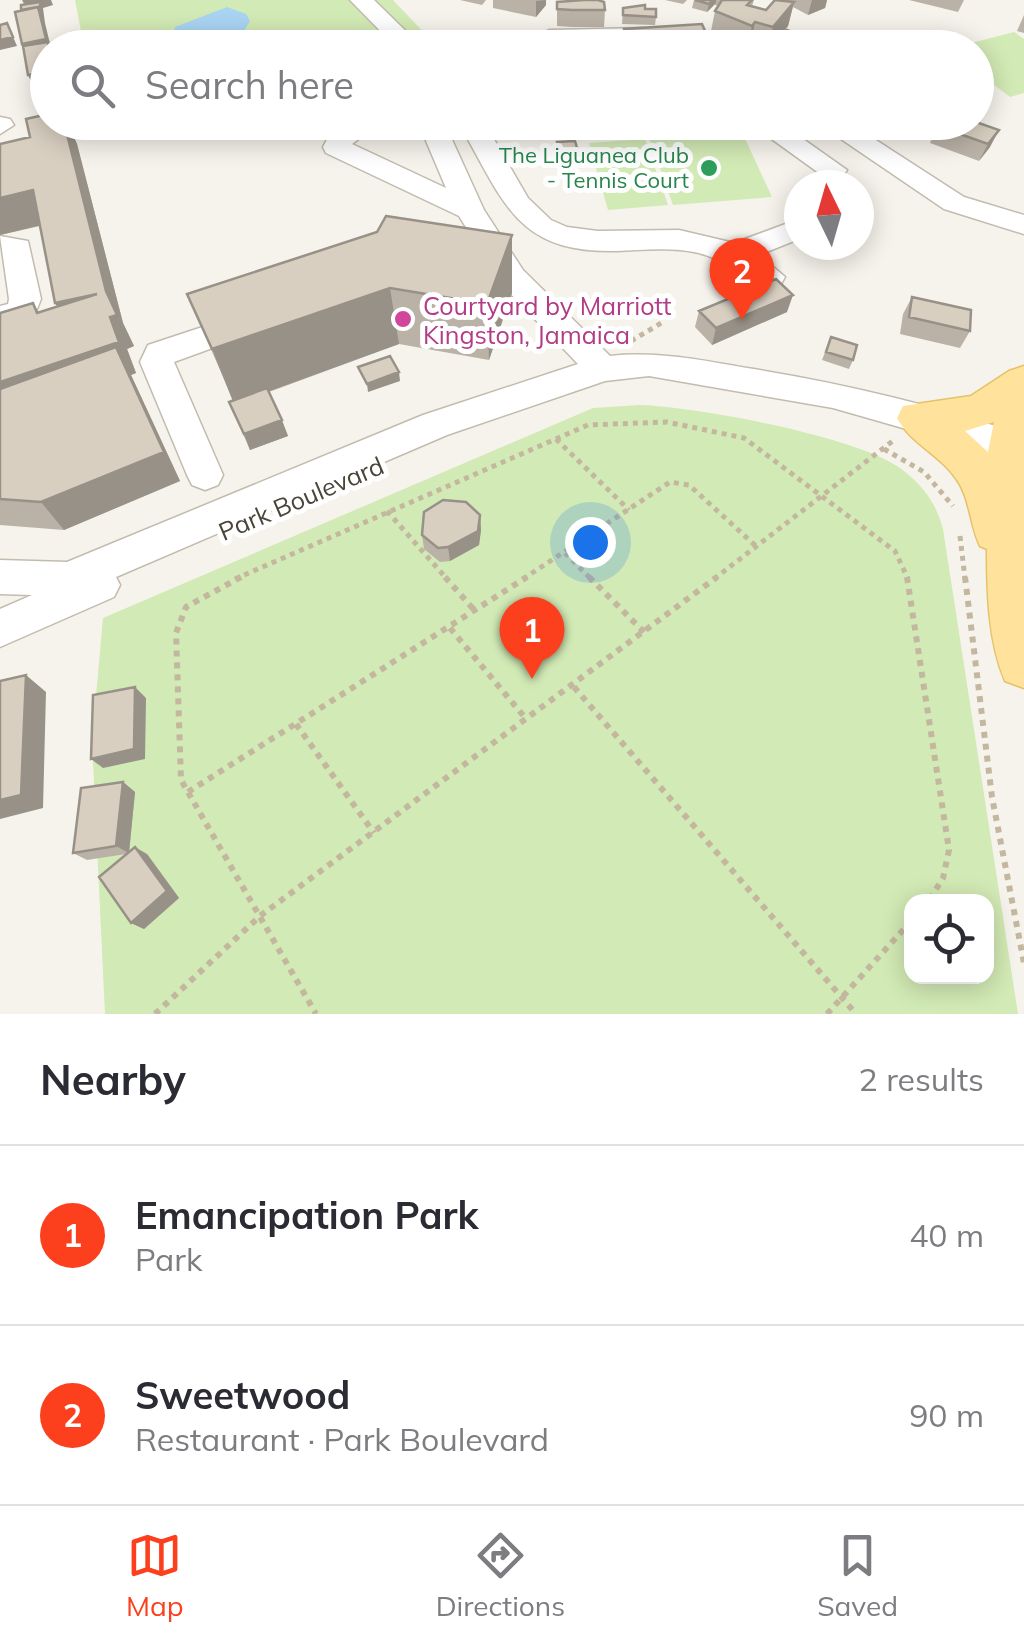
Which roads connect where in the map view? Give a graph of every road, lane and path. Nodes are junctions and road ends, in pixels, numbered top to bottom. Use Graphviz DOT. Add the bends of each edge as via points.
graph roads {
  1 [pos="361,0"];
  2 [pos="392,30"];
  3 [pos="341,140"];
  4 [pos="439,140"];
  5 [pos="481,140"];
  6 [pos="788,140"];
  7 [pos="858,140"];
  8 [pos="876,151"];
  9 [pos="833,170"];
  10 [pos="470,210"];
  11 [pos="1024,225"];
  12 [pos="784,234"];
  13 [pos="0,246"];
  14 [pos="737,253"];
  15 [pos="770,277"];
  16 [pos="284,310"];
  17 [pos="0,318"];
  18 [pos="603,369"];
  19 [pos="1024,383"];
  20 [pos="919,418"];
  21 [pos="555,438"];
  22 [pos="1011,445"];
  23 [pos="884,449"];
  24 [pos="204,475"];
  25 [pos="825,497"];
  26 [pos="388,510"];
  27 [pos="629,510"];
  28 [pos="758,548"];
  29 [pos="565,553"];
  30 [pos="0,576"];
  31 [pos="1012,584"];
  32 [pos="476,612"];
  33 [pos="0,628"];
  34 [pos="450,628"];
  35 [pos="644,633"];
  36 [pos="1024,663"];
  37 [pos="572,686"];
  38 [pos="526,720"];
  39 [pos="296,724"];
  40 [pos="188,792"];
  41 [pos="374,833"];
  42 [pos="933,894"];
  43 [pos="260,916"];
  44 [pos="904,929"];
  45 [pos="1024,963"];
  46 [pos="843,999"];
  47 [pos="154,1014"];
  48 [pos="316,1014"];
  49 [pos="828,1014"];
  50 [pos="856,1014"];
  1 -- 2 [label="street"];
  3 -- 10 [label="street" via="336,147"];
  4 -- 10 [label="street"];
  5 -- 14 [label="street" via="524,213 558,236 678,240"];
  6 -- 9 [label="street"];
  7 -- 8 [label="street"];
  8 -- 9 [label="street"];
  8 -- 11 [label="street" via="954,203"];
  10 -- 18 [label="street" via="496,275"];
  12 -- 14 [label="street"];
  13 -- 17 [label="street" via="18,248 26,299 22,311"];
  14 -- 15 [label="street"];
  16 -- 24 [label="street" via="160,354 157,362"];
  18 -- 20 [label="street, Park Boulevard" via="649,364 833,395"];
  18 -- 30 [label="street, Park Boulevard" via="434,424 69,579"];
  18 -- 33 [label="street, Park Boulevard"];
  19 -- 20 [label="main road" via="974,415"];
  19 -- 22 [label="main road"];
  20 -- 22 [label="street, Park Boulevard"];
  20 -- 23 [label="path"];
  20 -- 31 [label="main road" via="982,478"];
  21 -- 25 [label="path" via="610,421 718,428 765,451"];
  21 -- 26 [label="path"];
  21 -- 27 [label="path"];
  22 -- 31 [label="main road"];
  23 -- 25 [label="path"];
  23 -- 45 [label="path" via="920,464 953,506 992,797"];
  25 -- 28 [label="path"];
  25 -- 42 [label="path" via="895,551 910,584 949,850 948,869"];
  26 -- 32 [label="path"];
  26 -- 40 [label="path" via="186,607 176,632 178,764"];
  27 -- 28 [label="path" via="680,482"];
  27 -- 29 [label="path"];
  28 -- 35 [label="path"];
  29 -- 32 [label="path"];
  29 -- 35 [label="path"];
  31 -- 36 [label="main road"];
  32 -- 34 [label="path"];
  34 -- 38 [label="path"];
  34 -- 39 [label="path"];
  35 -- 37 [label="path"];
  37 -- 38 [label="path"];
  37 -- 46 [label="path"];
  38 -- 41 [label="path"];
  39 -- 40 [label="path"];
  39 -- 41 [label="path"];
  40 -- 43 [label="path"];
  41 -- 43 [label="path"];
  43 -- 47 [label="path"];
  43 -- 48 [label="path"];
  44 -- 46 [label="path"];
  46 -- 49 [label="path"];
  46 -- 50 [label="path"];
}
